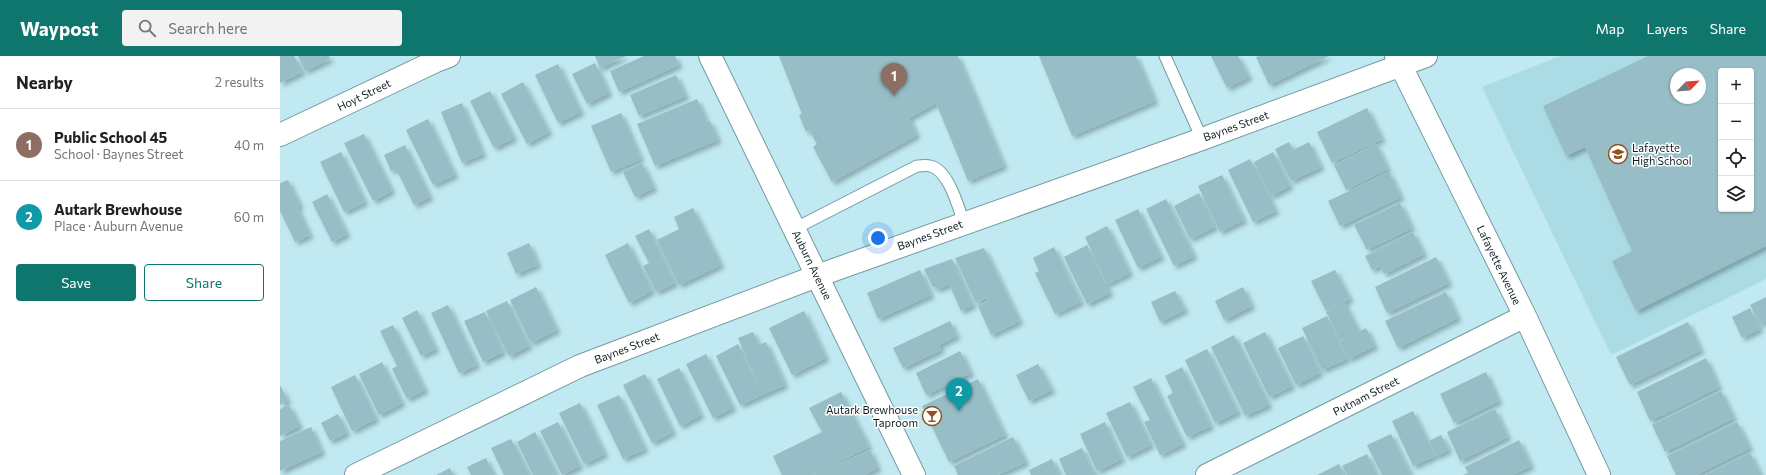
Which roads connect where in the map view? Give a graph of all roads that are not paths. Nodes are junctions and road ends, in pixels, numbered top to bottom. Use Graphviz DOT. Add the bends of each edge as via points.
graph roads {
  1 [pos="449,56"];
  2 [pos="710,56"];
  3 [pos="1164,56"];
  4 [pos="1426,56"];
  5 [pos="1398,60"];
  6 [pos="280,135"];
  7 [pos="1202,139"];
  8 [pos="964,223"];
  9 [pos="794,229"];
  10 [pos="817,276"];
  11 [pos="1525,316"];
  12 [pos="356,475"];
  13 [pos="914,475"];
  14 [pos="1207,475"];
  15 [pos="1599,475"];
  1 -- 6 [label="street, Hoyt Street"];
  2 -- 9 [label="street, Auburn Avenue"];
  3 -- 7 [label="lane"];
  4 -- 5 [label="street, Baynes Street"];
  5 -- 7 [label="street, Baynes Street"];
  5 -- 11 [label="street, Lafayette Avenue"];
  7 -- 8 [label="street, Baynes Street"];
  8 -- 9 [label="lane" via="946,179 930,166 917,166"];
  8 -- 10 [label="street, Baynes Street"];
  9 -- 10 [label="street, Auburn Avenue"];
  10 -- 12 [label="street, Baynes Street" via="580,366"];
  10 -- 13 [label="street, Auburn Avenue"];
  11 -- 14 [label="street, Putnam Street"];
  11 -- 15 [label="street, Lafayette Avenue"];
}
